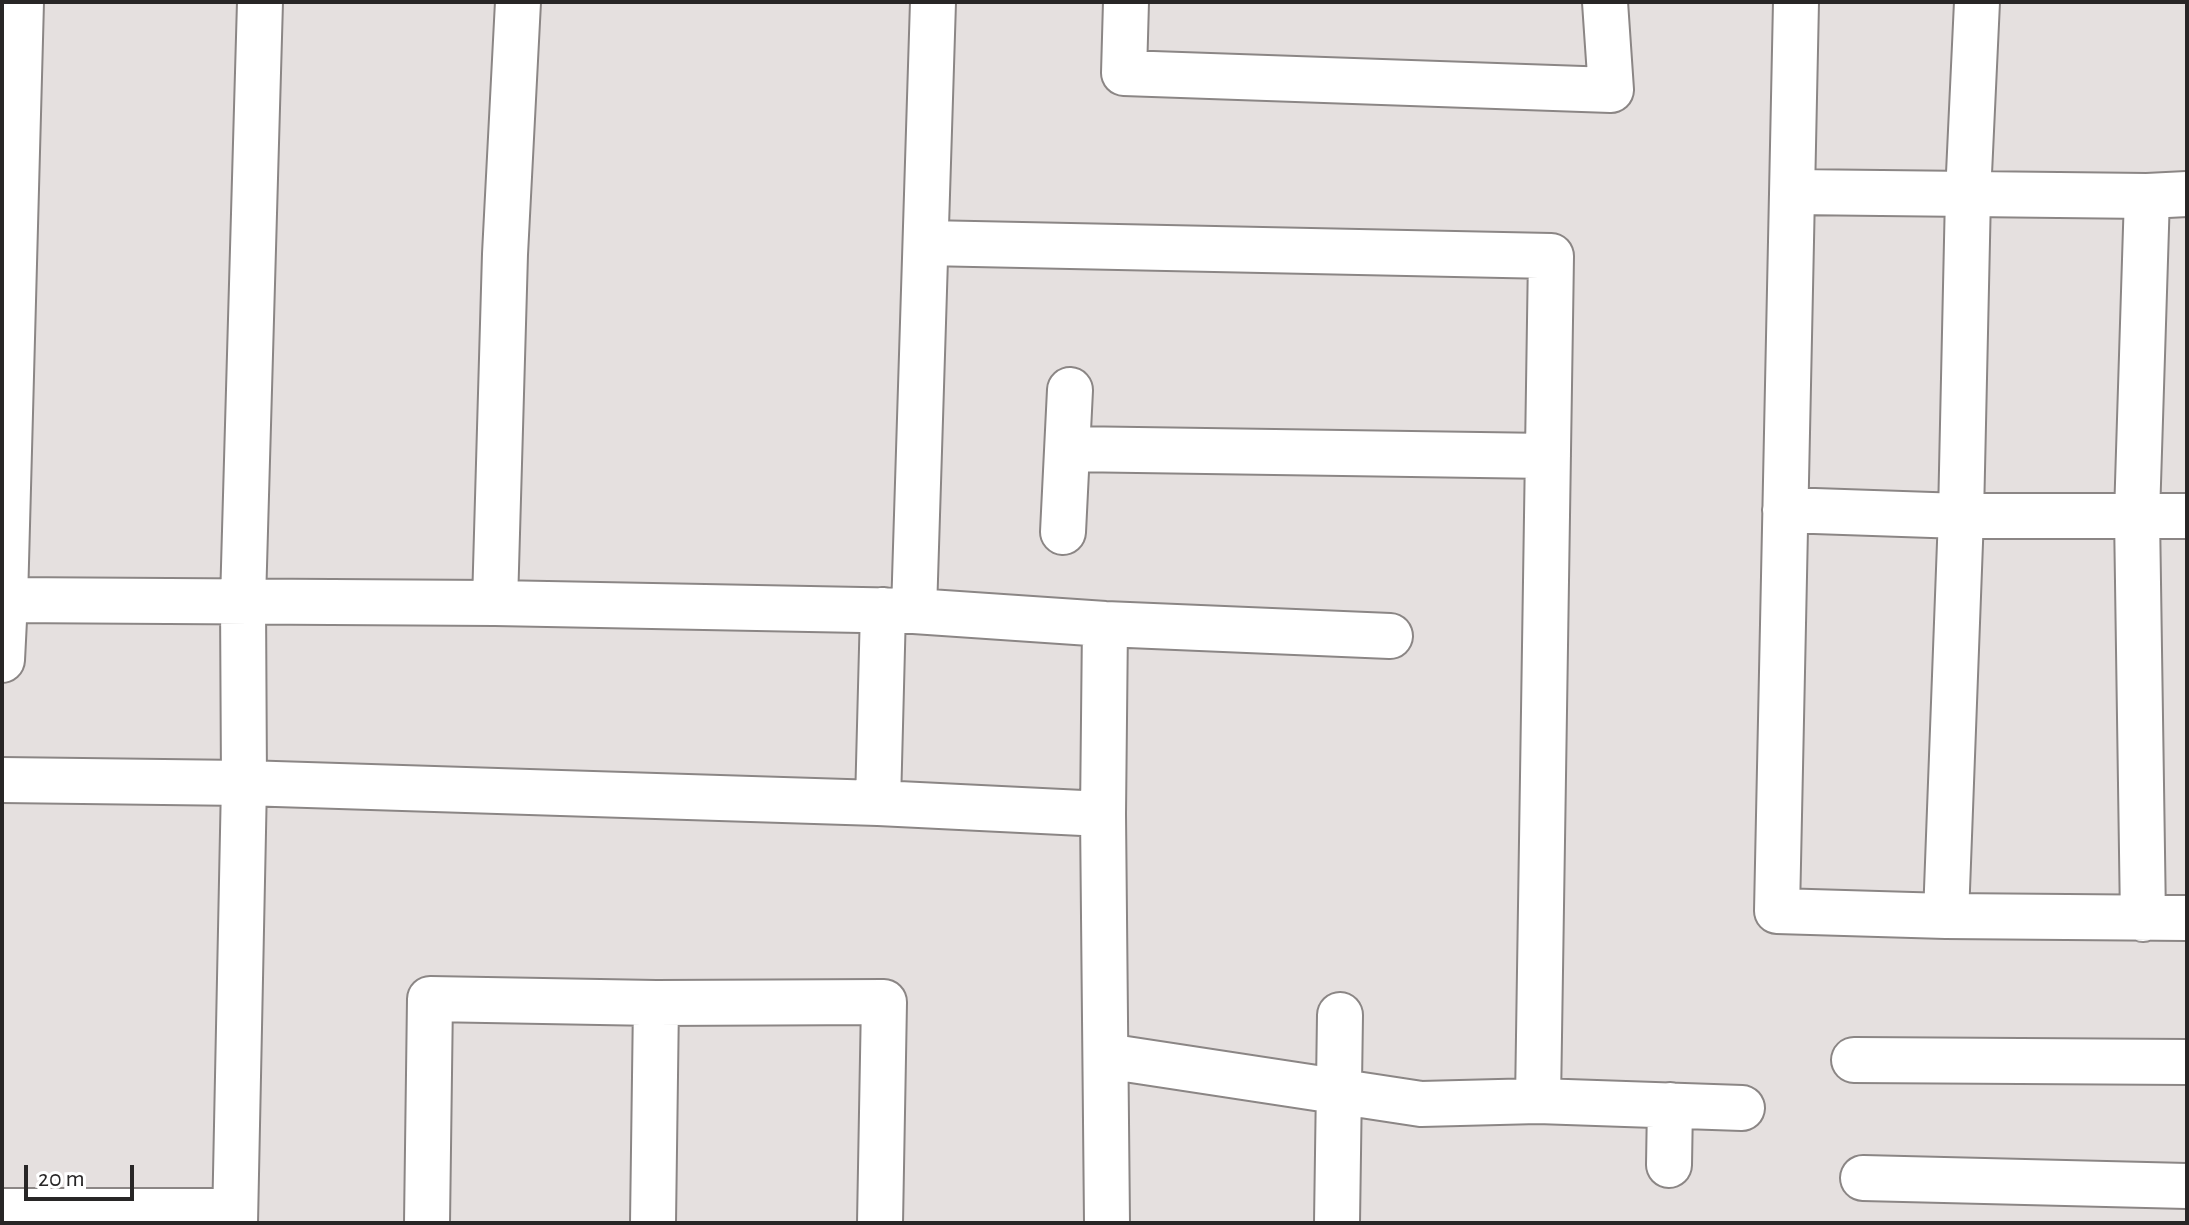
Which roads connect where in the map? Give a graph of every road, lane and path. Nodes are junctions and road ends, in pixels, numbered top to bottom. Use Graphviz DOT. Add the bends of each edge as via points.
graph roads {
  1 [pos="21,2"];
  2 [pos="260,2"];
  3 [pos="518,2"];
  4 [pos="933,2"];
  5 [pos="1126,2"];
  6 [pos="1605,2"];
  7 [pos="1796,2"];
  8 [pos="1977,2"];
  9 [pos="1793,192"];
  10 [pos="1968,195"];
  11 [pos="2167,195"];
  12 [pos="926,243"];
  13 [pos="1070,390"];
  14 [pos="1069,449"];
  15 [pos="1548,456"];
  16 [pos="1785,510"];
  17 [pos="2137,515"];
  18 [pos="1961,516"];
  19 [pos="2187,516"];
  20 [pos="1063,532"];
  21 [pos="5,600"];
  22 [pos="243,601"];
  23 [pos="495,603"];
  24 [pos="899,611"];
  25 [pos="1105,624"];
  26 [pos="1390,636"];
  27 [pos="2,660"];
  28 [pos="2,780"];
  29 [pos="244,783"];
  30 [pos="878,803"];
  31 [pos="1103,814"];
  32 [pos="1946,916"];
  33 [pos="2187,918"];
  34 [pos="2143,919"];
  35 [pos="656,1003"];
  36 [pos="1340,1015"];
  37 [pos="1106,1056"];
  38 [pos="1854,1060"];
  39 [pos="2187,1062"];
  40 [pos="1338,1091"];
  41 [pos="1538,1101"];
  42 [pos="1670,1105"];
  43 [pos="1742,1108"];
  44 [pos="1669,1165"];
  45 [pos="1863,1178"];
  46 [pos="2187,1186"];
  47 [pos="2,1211"];
  48 [pos="235,1217"];
  49 [pos="427,1223"];
  50 [pos="653,1223"];
  51 [pos="880,1223"];
  52 [pos="1107,1223"];
  53 [pos="1337,1223"];
  1 -- 21 [label="street"];
  2 -- 22 [label="street"];
  3 -- 23 [label="street"];
  4 -- 12 [label="street"];
  5 -- 6 [label="street" via="1124,73 1611,90"];
  7 -- 9 [label="street"];
  8 -- 10 [label="street"];
  9 -- 10 [label="street"];
  9 -- 16 [label="street"];
  10 -- 11 [label="street"];
  10 -- 18 [label="street"];
  11 -- 17 [label="street"];
  12 -- 15 [label="street" via="1551,256"];
  12 -- 24 [label="street"];
  13 -- 14 [label="street"];
  14 -- 15 [label="street"];
  14 -- 20 [label="street"];
  15 -- 41 [label="street"];
  16 -- 18 [label="street"];
  16 -- 32 [label="street" via="1777,911"];
  17 -- 18 [label="street"];
  17 -- 19 [label="street"];
  17 -- 34 [label="street"];
  18 -- 32 [label="street"];
  21 -- 22 [label="street"];
  21 -- 27 [label="street"];
  22 -- 23 [label="street"];
  22 -- 29 [label="street"];
  23 -- 24 [label="street"];
  24 -- 25 [label="street"];
  24 -- 30 [label="street"];
  25 -- 26 [label="street"];
  25 -- 31 [label="street"];
  28 -- 29 [label="street"];
  29 -- 30 [label="street"];
  29 -- 48 [label="street"];
  30 -- 31 [label="street"];
  31 -- 37 [label="street"];
  32 -- 34 [label="street"];
  33 -- 34 [label="street"];
  35 -- 49 [label="street" via="430,999"];
  35 -- 50 [label="street"];
  35 -- 51 [label="street" via="884,1002"];
  36 -- 40 [label="street"];
  37 -- 40 [label="street"];
  37 -- 52 [label="street"];
  38 -- 39 [label="street"];
  40 -- 41 [label="street" via="1421,1104"];
  40 -- 53 [label="street"];
  41 -- 42 [label="street"];
  42 -- 43 [label="street"];
  42 -- 44 [label="street"];
  45 -- 46 [label="street"];
  47 -- 48 [label="street"];
}
